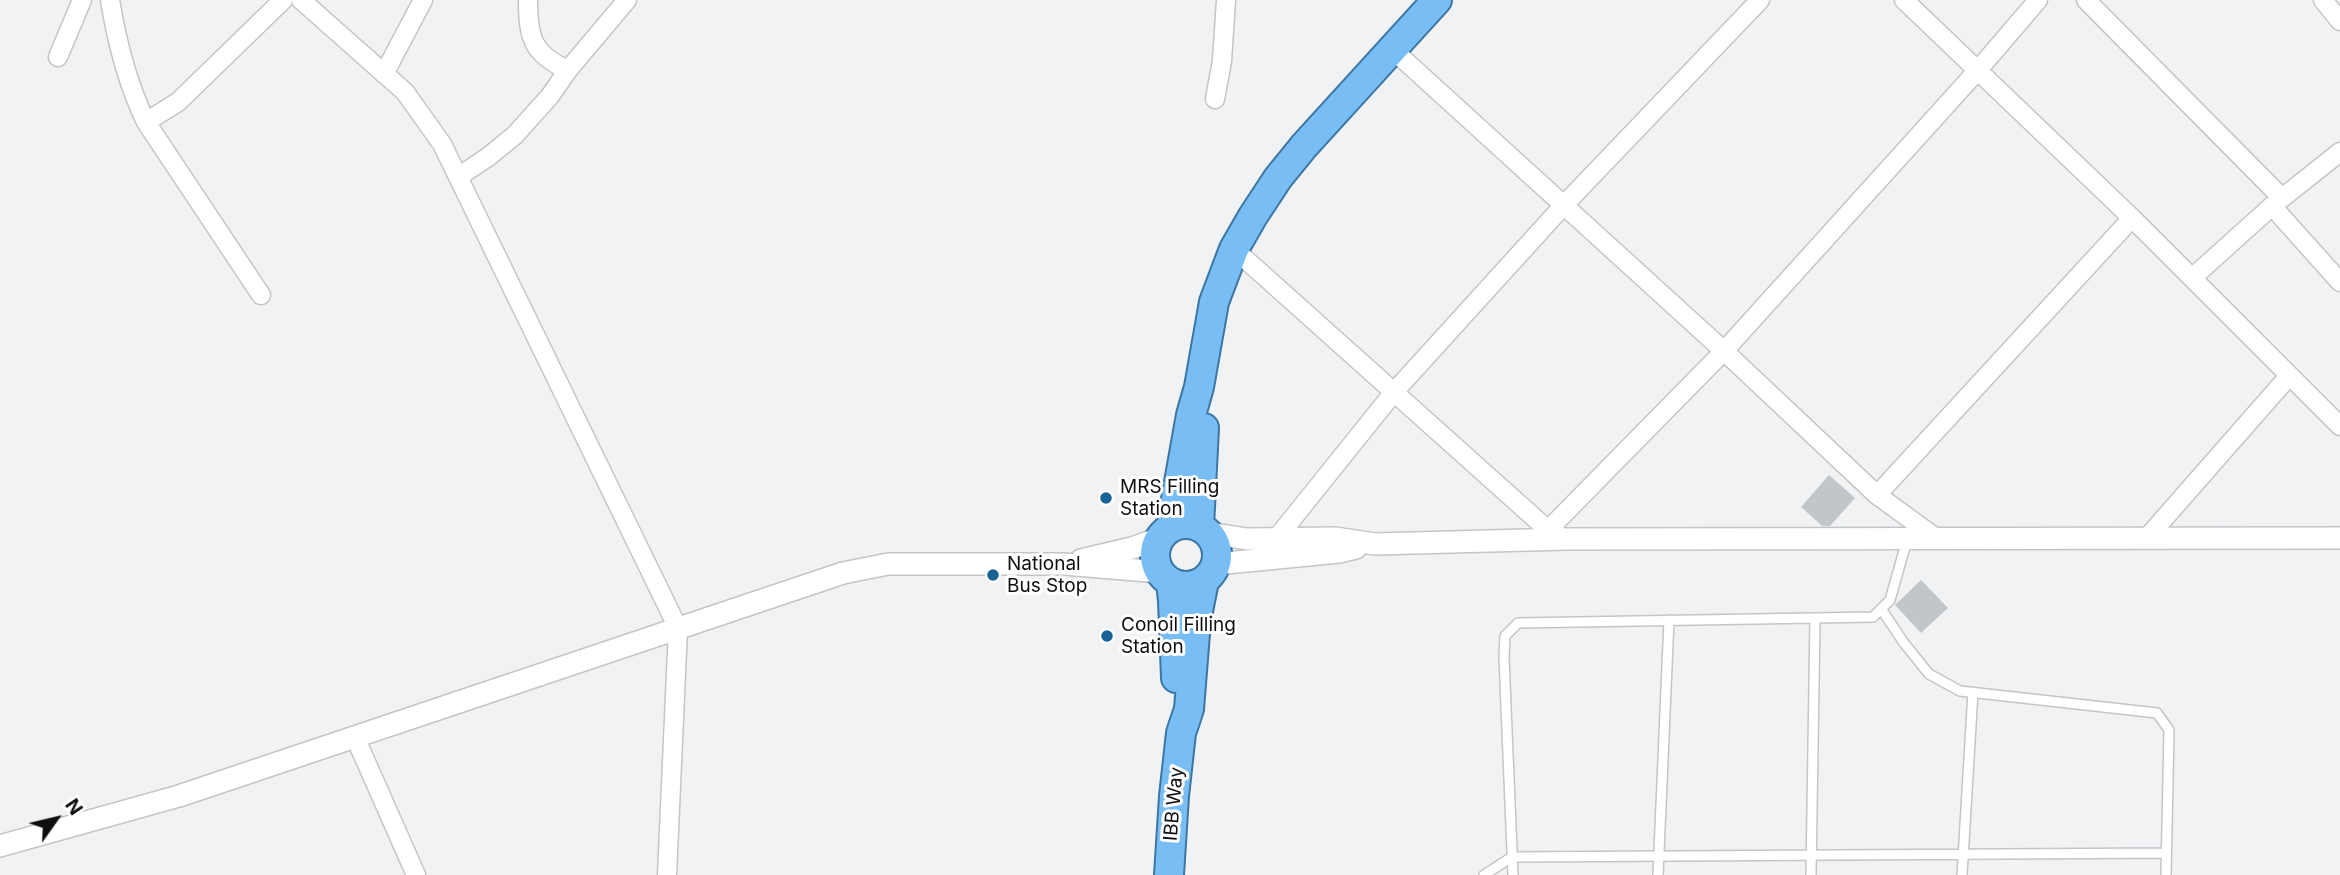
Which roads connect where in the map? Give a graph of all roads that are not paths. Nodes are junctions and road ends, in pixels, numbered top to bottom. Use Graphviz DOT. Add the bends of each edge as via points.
graph roads {
  1 [pos="82,0"];
  2 [pos="110,0"];
  3 [pos="283,0"];
  4 [pos="301,0"];
  5 [pos="423,0"];
  6 [pos="528,0"];
  7 [pos="627,0"];
  8 [pos="1226,0"];
  9 [pos="1437,0"];
  10 [pos="1760,0"];
  11 [pos="1904,0"];
  12 [pos="2038,0"];
  13 [pos="2087,0"];
  14 [pos="2323,0"];
  15 [pos="2340,21"];
  16 [pos="1392,49"];
  17 [pos="58,57"];
  18 [pos="568,70"];
  19 [pos="1979,70"];
  20 [pos="384,74"];
  21 [pos="1215,99"];
  22 [pos="146,122"];
  23 [pos="2340,152"];
  24 [pos="458,177"];
  25 [pos="2277,202"];
  26 [pos="1563,206"];
  27 [pos="2132,218"];
  28 [pos="1234,249"];
  29 [pos="2192,278"];
  30 [pos="2340,282"];
  31 [pos="261,295"];
  32 [pos="1724,351"];
  33 [pos="2290,376"];
  34 [pos="1199,387"];
  35 [pos="1394,392"];
  36 [pos="2340,426"];
  37 [pos="1877,495"];
  38 [pos="1204,530"];
  39 [pos="1166,533"];
  40 [pos="1557,535"];
  41 [pos="1936,538"];
  42 [pos="2340,538"];
  43 [pos="1276,539"];
  44 [pos="2146,539"];
  45 [pos="1907,540"];
  46 [pos="1376,544"];
  47 [pos="1064,564"];
  48 [pos="1210,573"];
  49 [pos="1165,577"];
  50 [pos="1882,610"];
  51 [pos="1815,618"];
  52 [pos="1669,620"];
  53 [pos="678,628"];
  54 [pos="1973,692"];
  55 [pos="1181,733"];
  56 [pos="355,737"];
  57 [pos="0,846"];
  58 [pos="2166,853"];
  59 [pos="1963,854"];
  60 [pos="1811,855"];
  61 [pos="1659,856"];
  62 [pos="1512,857"];
  63 [pos="416,875"];
  64 [pos="667,875"];
  65 [pos="1169,875"];
  66 [pos="1484,875"];
  67 [pos="1513,875"];
  68 [pos="1658,875"];
  69 [pos="1811,875"];
  70 [pos="1962,875"];
  71 [pos="2166,875"];
  1 -- 17 [label="street"];
  2 -- 22 [label="street" via="132,94"];
  3 -- 22 [label="street" via="184,96"];
  4 -- 20 [label="street"];
  5 -- 20 [label="street"];
  6 -- 18 [label="street" via="529,32 537,49"];
  7 -- 18 [label="street"];
  8 -- 21 [label="street"];
  9 -- 16 [label="highway"];
  10 -- 26 [label="street"];
  11 -- 19 [label="street"];
  12 -- 19 [label="street"];
  13 -- 25 [label="street"];
  14 -- 15 [label="street"];
  16 -- 26 [label="street"];
  16 -- 28 [label="highway" via="1278,178"];
  18 -- 24 [label="street" via="515,135"];
  19 -- 27 [label="street"];
  19 -- 32 [label="street"];
  20 -- 24 [label="street" via="426,120"];
  22 -- 31 [label="street"];
  23 -- 25 [label="street"];
  24 -- 53 [label="street"];
  25 -- 29 [label="street"];
  25 -- 30 [label="street"];
  26 -- 32 [label="street"];
  26 -- 35 [label="street"];
  27 -- 29 [label="street"];
  27 -- 37 [label="street"];
  28 -- 34 [label="highway" via="1213,302"];
  28 -- 35 [label="street"];
  29 -- 33 [label="street"];
  32 -- 37 [label="street"];
  32 -- 40 [label="street"];
  33 -- 36 [label="street"];
  33 -- 44 [label="street"];
  34 -- 38 [label="highway"];
  34 -- 39 [label="highway"];
  35 -- 40 [label="street"];
  35 -- 43 [label="street"];
  37 -- 41 [label="street"];
  38 -- 39 [label="highway" via="1181,524"];
  38 -- 43 [label="street" via="1247,539"];
  38 -- 48 [label="highway" via="1215,542 1217,553"];
  39 -- 47 [label="street" via="1132,548"];
  39 -- 49 [label="highway" via="1155,549 1155,561"];
  40 -- 45 [label="street"];
  40 -- 46 [label="street"];
  41 -- 44 [label="street"];
  41 -- 45 [label="street"];
  42 -- 44 [label="street"];
  43 -- 46 [label="street" via="1335,538"];
  45 -- 50 [label="lane" via="1891,600"];
  46 -- 48 [label="street"];
  47 -- 49 [label="street"];
  47 -- 53 [label="street" via="888,564 843,573"];
  48 -- 49 [label="highway" via="1193,586"];
  48 -- 55 [label="highway" via="1196,621 1189,709"];
  49 -- 55 [label="highway" via="1174,601"];
  50 -- 51 [label="lane" via="1873,617"];
  50 -- 54 [label="lane" via="1929,674 1960,691"];
  51 -- 52 [label="lane"];
  51 -- 60 [label="lane"];
  52 -- 61 [label="lane"];
  52 -- 62 [label="lane" via="1518,623 1505,636"];
  53 -- 56 [label="street"];
  53 -- 64 [label="street"];
  54 -- 58 [label="lane" via="2157,713 2169,730"];
  54 -- 59 [label="lane"];
  55 -- 65 [label="highway, IBB Way"];
  56 -- 57 [label="street" via="179,796"];
  56 -- 63 [label="street"];
  58 -- 59 [label="lane"];
  58 -- 71 [label="lane"];
  59 -- 60 [label="lane"];
  59 -- 70 [label="lane"];
  60 -- 61 [label="lane"];
  60 -- 69 [label="lane"];
  61 -- 62 [label="lane"];
  61 -- 68 [label="lane"];
  62 -- 66 [label="lane"];
  62 -- 67 [label="lane"];
}
